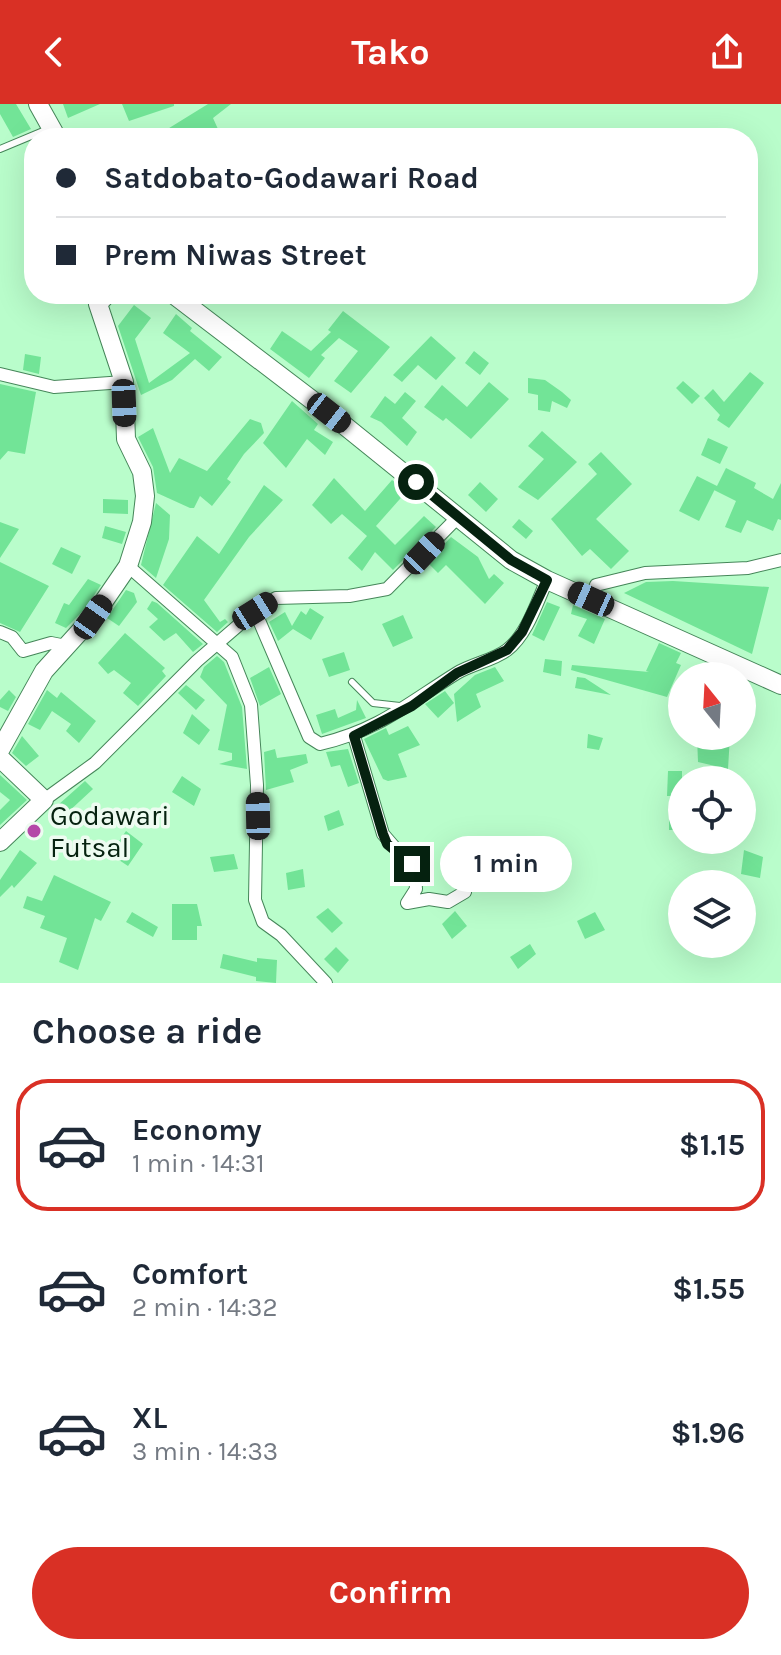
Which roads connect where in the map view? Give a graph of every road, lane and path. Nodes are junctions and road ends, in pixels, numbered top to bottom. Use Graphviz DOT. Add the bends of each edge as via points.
graph roads {
  1 [pos="38,104"];
  2 [pos="51,128"];
  3 [pos="24,142"];
  4 [pos="0,149"];
  5 [pos="98,304"];
  6 [pos="186,304"];
  7 [pos="0,374"];
  8 [pos="124,382"];
  9 [pos="459,516"];
  10 [pos="781,560"];
  11 [pos="128,566"];
  12 [pos="547,580"];
  13 [pos="591,599"];
  14 [pos="255,611"];
  15 [pos="0,632"];
  16 [pos="217,645"];
  17 [pos="66,646"];
  18 [pos="352,682"];
  19 [pos="781,685"];
  20 [pos="412,706"];
  21 [pos="354,736"];
  22 [pos="0,750"];
  23 [pos="0,758"];
  24 [pos="44,800"];
  25 [pos="0,842"];
  26 [pos="465,892"];
  27 [pos="326,983"];
  1 -- 2 [label="street"];
  3 -- 4 [label="lane"];
  5 -- 8 [label="street"];
  6 -- 9 [label="street"];
  7 -- 8 [label="street" via="54,387"];
  8 -- 11 [label="street" via="126,439 142,472 145,496"];
  9 -- 12 [label="street" via="511,560"];
  9 -- 14 [label="street" via="387,589 276,598"];
  10 -- 13 [label="street" via="748,568 645,573 596,585"];
  11 -- 16 [label="street"];
  11 -- 17 [label="street"];
  12 -- 13 [label="street"];
  12 -- 20 [label="street" via="522,632 507,650 457,673"];
  13 -- 19 [label="street"];
  14 -- 16 [label="street"];
  14 -- 21 [label="street" via="311,742"];
  15 -- 17 [label="street" via="23,651 51,643"];
  16 -- 24 [label="street" via="95,763"];
  16 -- 27 [label="street" via="232,657 251,705 257,785 255,900 263,922"];
  17 -- 22 [label="street" via="44,671"];
  18 -- 20 [label="lane" via="373,703"];
  20 -- 21 [label="street"];
  21 -- 26 [label="street" via="383,834 415,871 416,889 407,903 448,902"];
  23 -- 24 [label="street"];
  24 -- 25 [label="street"];
}
